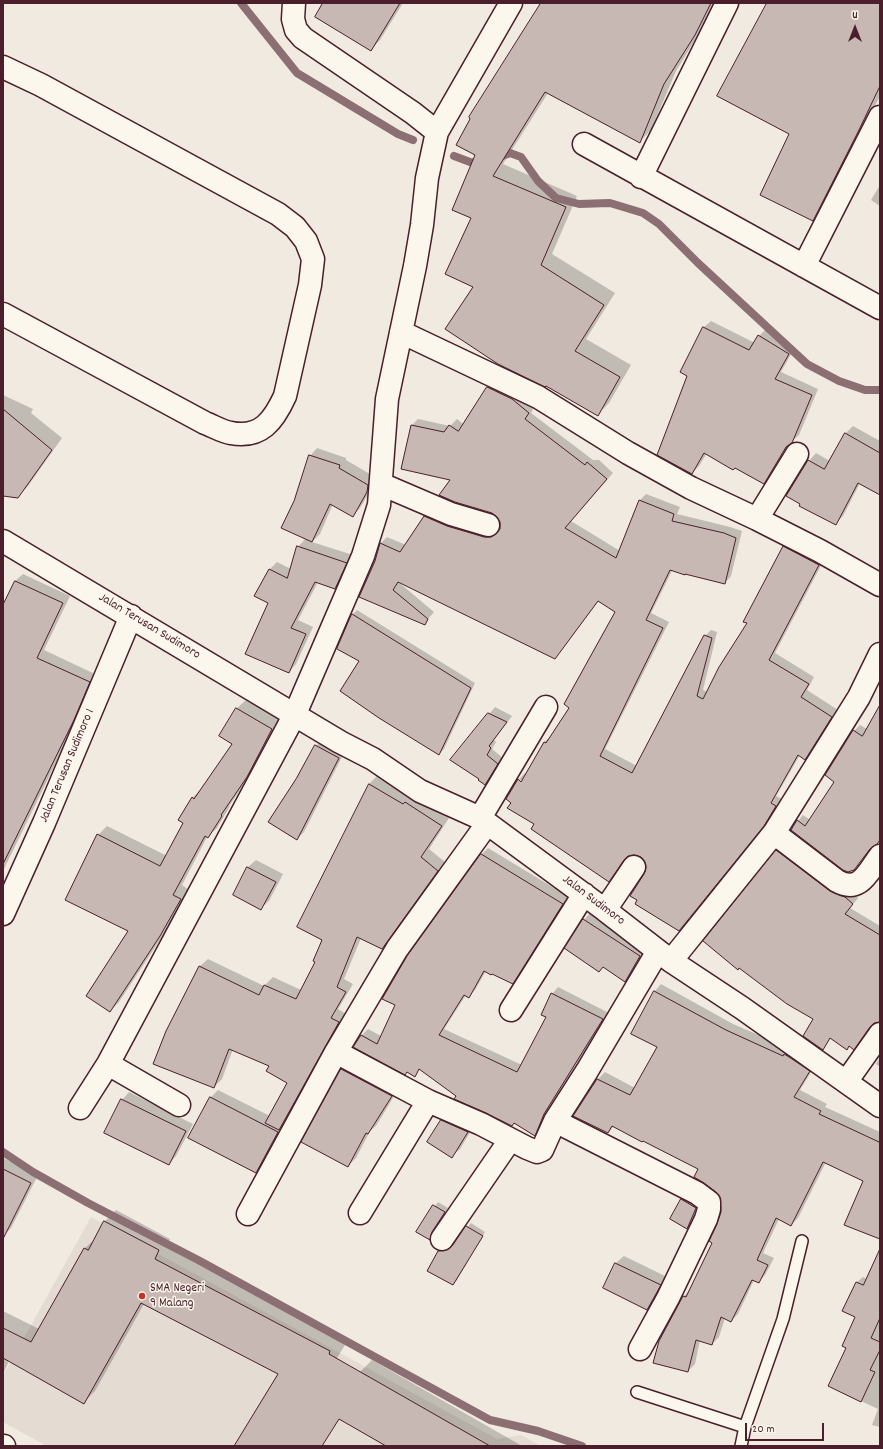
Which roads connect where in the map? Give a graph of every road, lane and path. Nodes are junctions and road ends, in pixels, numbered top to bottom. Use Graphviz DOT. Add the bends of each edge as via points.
graph roads {
  1 [pos="294,3"];
  2 [pos="511,3"];
  3 [pos="727,3"];
  4 [pos="3,67"];
  5 [pos="880,117"];
  6 [pos="437,132"];
  7 [pos="584,144"];
  8 [pos="641,177"];
  9 [pos="804,266"];
  10 [pos="880,308"];
  11 [pos="3,314"];
  12 [pos="401,332"];
  13 [pos="797,454"];
  14 [pos="379,502"];
  15 [pos="757,519"];
  16 [pos="488,525"];
  17 [pos="6,550"];
  18 [pos="880,585"];
  19 [pos="131,616"];
  20 [pos="880,654"];
  21 [pos="546,707"];
  22 [pos="295,714"];
  23 [pos="484,821"];
  24 [pos="774,833"];
  25 [pos="880,856"];
  26 [pos="634,867"];
  27 [pos="584,894"];
  28 [pos="605,910"];
  29 [pos="3,914"];
  30 [pos="665,956"];
  31 [pos="511,1010"];
  32 [pos="880,1034"];
  33 [pos="336,1052"];
  34 [pos="108,1064"];
  35 [pos="846,1082"];
  36 [pos="428,1101"];
  37 [pos="179,1105"];
  38 [pos="880,1106"];
  39 [pos="80,1108"];
  40 [pos="555,1121"];
  41 [pos="510,1140"];
  42 [pos="360,1213"];
  43 [pos="248,1214"];
  44 [pos="442,1240"];
  45 [pos="802,1241"];
  46 [pos="640,1349"];
  47 [pos="637,1392"];
  48 [pos="745,1427"];
  49 [pos="741,1446"];
  1 -- 6 [label="street" via="293,19 296,30 303,38 394,99"];
  2 -- 6 [label="street"];
  3 -- 8 [label="street"];
  4 -- 11 [label="street" via="41,85 278,214 295,227 306,241 313,259 310,285 285,396 278,411 258,432 230,433 205,423"];
  5 -- 9 [label="street"];
  6 -- 12 [label="street" via="427,178 415,266"];
  7 -- 8 [label="street"];
  8 -- 9 [label="street"];
  9 -- 10 [label="street"];
  12 -- 14 [label="street" via="388,399"];
  12 -- 15 [label="street" via="538,397 635,457 691,488"];
  13 -- 15 [label="street"];
  14 -- 16 [label="street" via="451,514"];
  14 -- 22 [label="street" via="349,592"];
  15 -- 18 [label="street"];
  17 -- 19 [label="street, Jalan Terusan Sudimoro"];
  19 -- 22 [label="street, Jalan Terusan Sudimoro"];
  19 -- 29 [label="street, Jalan Terusan Sudimoro 1"];
  20 -- 24 [label="street" via="859,697"];
  21 -- 23 [label="street"];
  22 -- 23 [label="street, Jalan Sudimoro" via="373,759 420,791"];
  22 -- 34 [label="street"];
  23 -- 27 [label="street, Jalan Sudimoro"];
  23 -- 33 [label="street" via="412,931 397,949"];
  24 -- 25 [label="street" via="846,886 855,885 862,879"];
  24 -- 30 [label="street"];
  26 -- 28 [label="street"];
  27 -- 28 [label="street, Jalan Sudimoro"];
  27 -- 31 [label="street"];
  28 -- 30 [label="street, Jalan Sudimoro"];
  30 -- 35 [label="street, Jalan Sudimoro"];
  30 -- 40 [label="street" via="615,1022"];
  32 -- 35 [label="street"];
  33 -- 36 [label="street"];
  33 -- 43 [label="street"];
  34 -- 37 [label="street"];
  34 -- 39 [label="street"];
  35 -- 38 [label="street, Jalan Sudimoro"];
  36 -- 41 [label="street"];
  36 -- 42 [label="street"];
  40 -- 41 [label="street" via="540,1152"];
  40 -- 46 [label="street" via="697,1193 708,1202 706,1219"];
  41 -- 44 [label="street"];
  45 -- 48 [label="lane" via="783,1319"];
  47 -- 48 [label="lane"];
  48 -- 49 [label="lane"];
}
